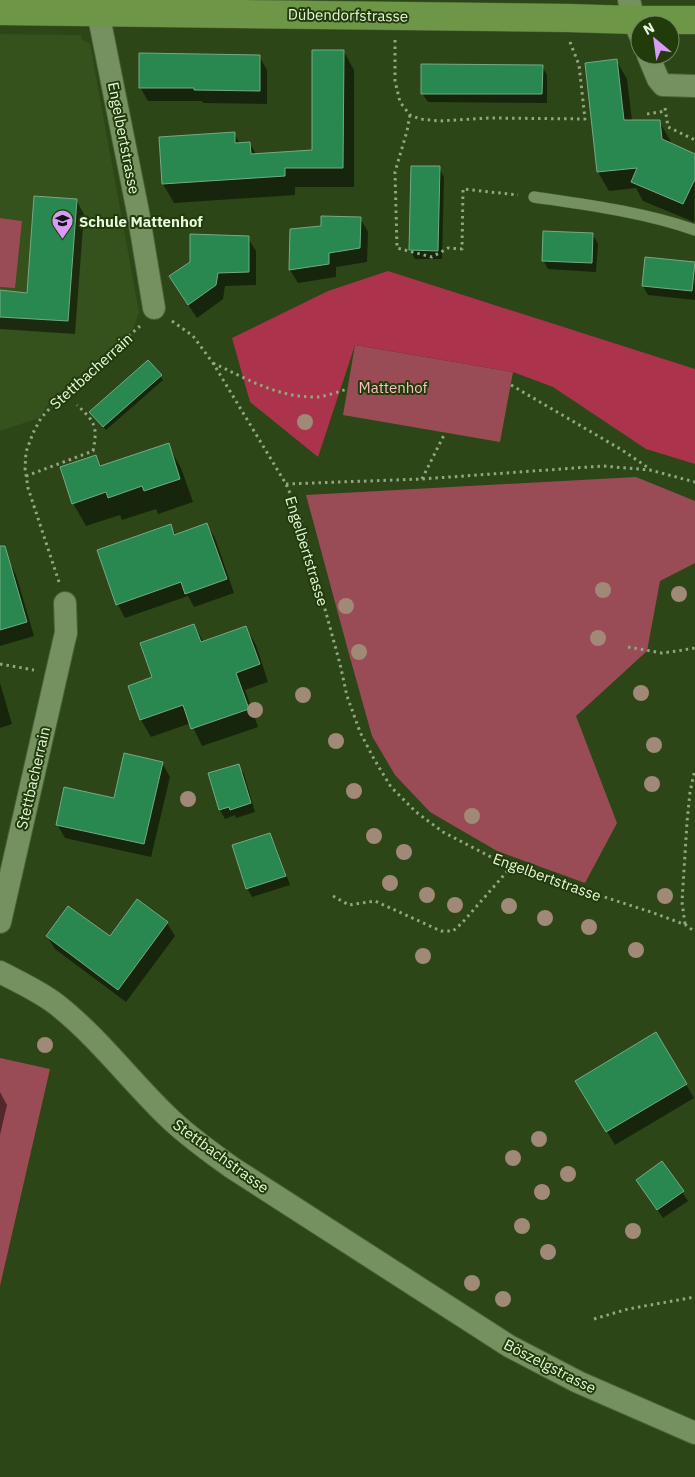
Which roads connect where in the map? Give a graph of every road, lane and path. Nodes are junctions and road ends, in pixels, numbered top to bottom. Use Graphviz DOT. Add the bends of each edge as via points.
graph roads {
  1 [pos="0,12"];
  2 [pos="98,12"];
  3 [pos="630,18"];
  4 [pos="680,20"];
  5 [pos="695,20"];
  6 [pos="394,34"];
  7 [pos="568,36"];
  8 [pos="652,65"];
  9 [pos="663,85"];
  10 [pos="695,86"];
  11 [pos="666,111"];
  12 [pos="647,114"];
  13 [pos="410,116"];
  14 [pos="695,140"];
  15 [pos="534,197"];
  16 [pos="695,230"];
  17 [pos="154,308"];
  18 [pos="213,363"];
  19 [pos="511,385"];
  20 [pos="347,389"];
  21 [pos="78,405"];
  22 [pos="445,432"];
  23 [pos="650,470"];
  24 [pos="26,476"];
  25 [pos="422,479"];
  26 [pos="695,482"];
  27 [pos="286,484"];
  28 [pos="62,593"];
  29 [pos="628,647"];
  30 [pos="695,648"];
  31 [pos="0,664"];
  32 [pos="36,670"];
  33 [pos="695,769"];
  34 [pos="511,867"];
  35 [pos="333,896"];
  36 [pos="0,922"];
  37 [pos="686,925"];
  38 [pos="695,932"];
  39 [pos="0,972"];
  40 [pos="412,1284"];
  41 [pos="695,1297"];
  42 [pos="594,1319"];
  43 [pos="695,1433"];
  1 -- 2 [label="street, Dübendorfstrasse"];
  2 -- 3 [label="street, Dübendorfstrasse"];
  2 -- 17 [label="street, Engelbertstrasse"];
  4 -- 5 [label="street, Dübendorfstrasse"];
  6 -- 13 [label="path" via="395,82 400,102"];
  7 -- 13 [label="path" via="579,65 585,119 439,121"];
  8 -- 9 [label="street"];
  9 -- 10 [label="street"];
  9 -- 11 [label="path"];
  11 -- 12 [label="path"];
  11 -- 14 [label="path" via="668,127"];
  13 -- 15 [label="path" via="395,172 397,248 432,257 448,248 462,249 464,189"];
  15 -- 16 [label="lane" via="598,206"];
  17 -- 18 [label="path, Engelbertstrasse" via="193,336"];
  17 -- 24 [label="path, Stettbacherrain" via="142,317 140,327 41,418 26,452"];
  18 -- 20 [label="path" via="289,395 326,396"];
  18 -- 27 [label="path, Engelbertstrasse"];
  19 -- 23 [label="path"];
  21 -- 24 [label="path" via="95,426 93,451"];
  22 -- 25 [label="path"];
  23 -- 25 [label="path" via="603,466"];
  23 -- 26 [label="path"];
  24 -- 28 [label="path, Stettbacherrain"];
  25 -- 27 [label="path"];
  27 -- 34 [label="path, Engelbertstrasse" via="298,514 347,696 360,732 391,787 416,812 444,832"];
  28 -- 36 [label="street, Stettbacherrain" via="66,633"];
  29 -- 30 [label="path" via="662,653"];
  31 -- 32 [label="path"];
  33 -- 37 [label="path" via="687,822 682,902"];
  34 -- 35 [label="path" via="453,931 441,931 375,900 349,905"];
  34 -- 37 [label="path, Engelbertstrasse"];
  37 -- 38 [label="path, Engelbertstrasse"];
  39 -- 40 [label="street, Stettbachstrasse" via="55,1003 76,1021 161,1110 197,1142"];
  40 -- 43 [label="street, Böszelgstrasse" via="509,1346 578,1382"];
  41 -- 42 [label="path" via="628,1308"];
}
